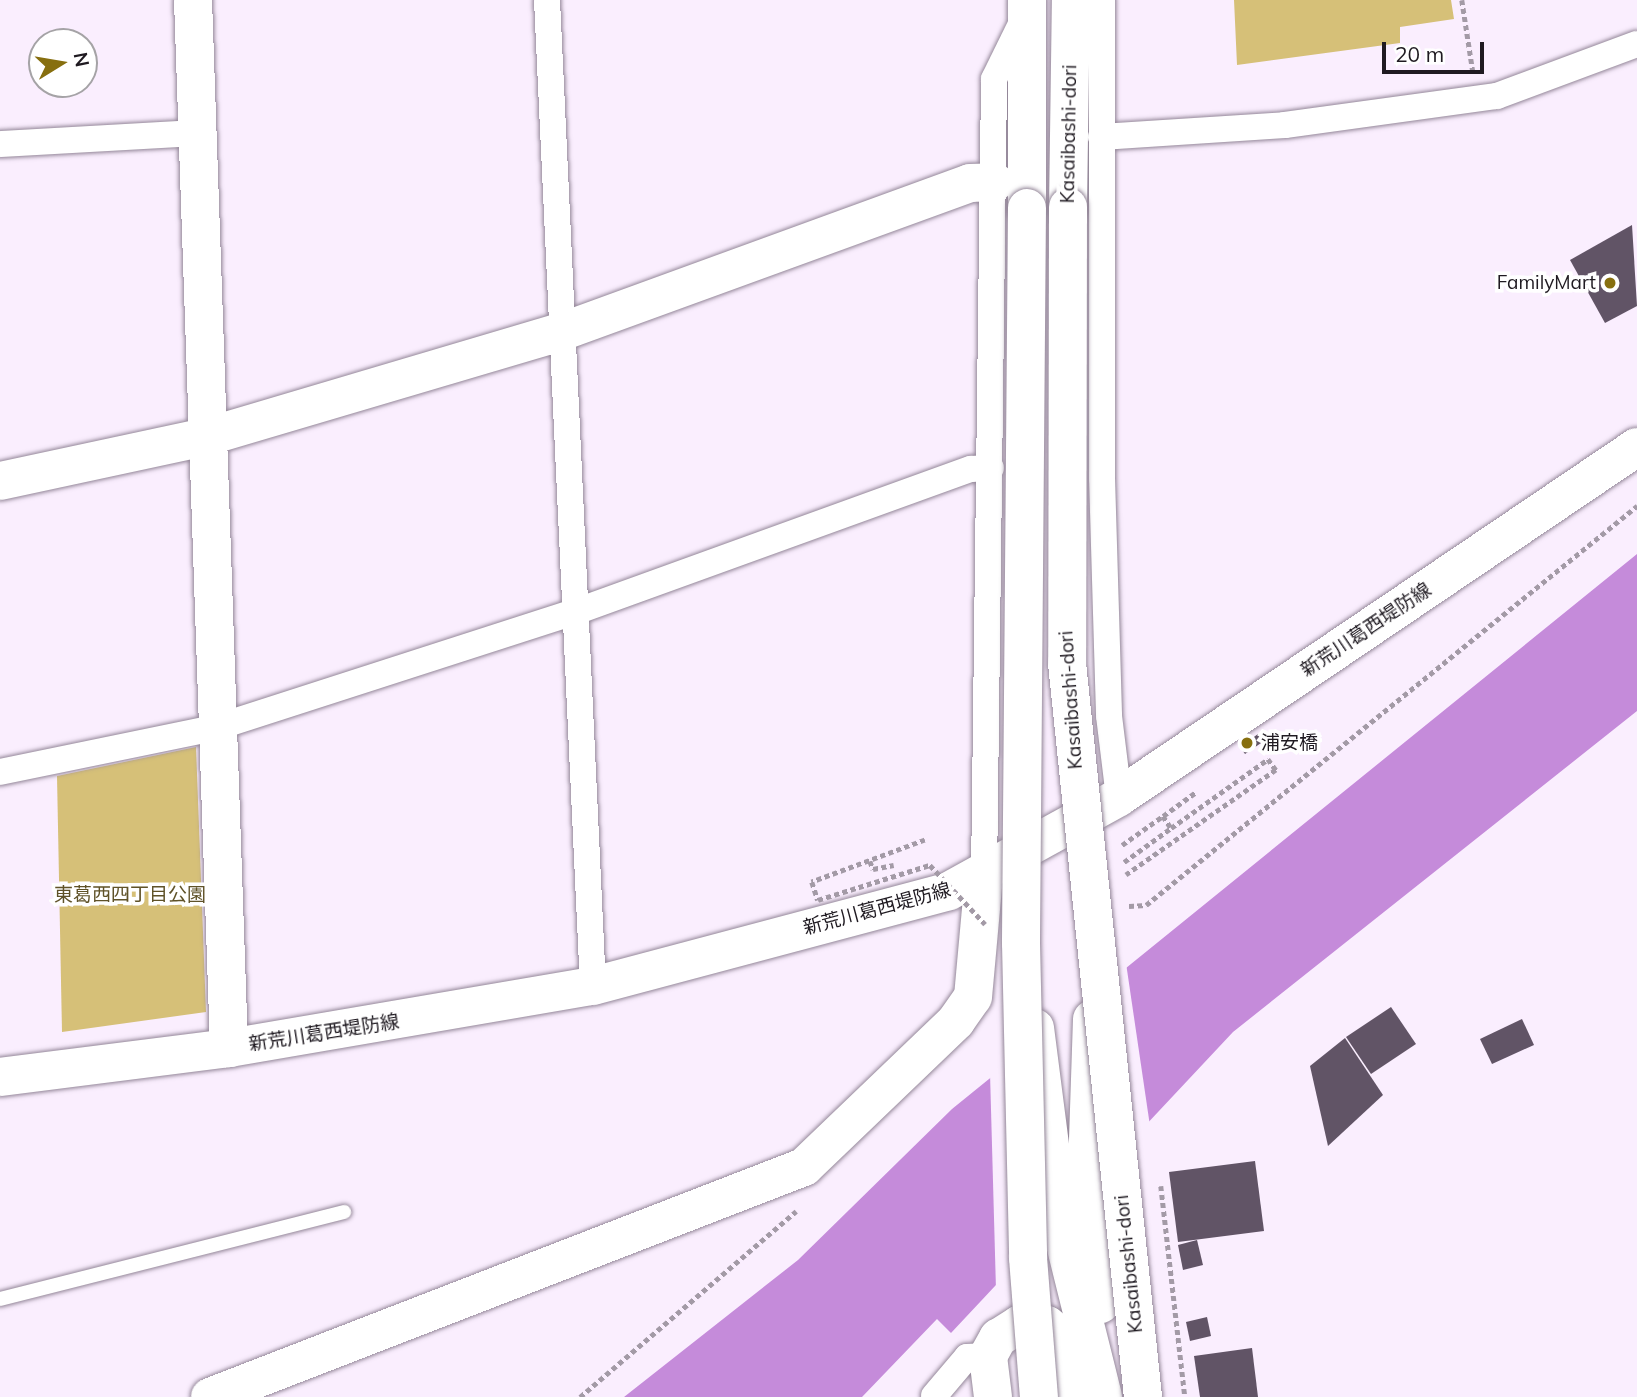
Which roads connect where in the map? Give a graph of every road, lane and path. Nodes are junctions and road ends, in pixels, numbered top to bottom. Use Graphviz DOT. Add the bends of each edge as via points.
graph roads {
  1 [pos="193,0"];
  2 [pos="547,0"];
  3 [pos="1071,0"];
  4 [pos="1102,0"];
  5 [pos="1462,0"];
  6 [pos="1027,6"];
  7 [pos="1637,44"];
  8 [pos="1477,99"];
  9 [pos="197,133"];
  10 [pos="1101,137"];
  11 [pos="0,144"];
  12 [pos="995,182"];
  13 [pos="561,332"];
  14 [pos="206,438"];
  15 [pos="1637,447"];
  16 [pos="991,468"];
  17 [pos="0,481"];
  18 [pos="1637,506"];
  19 [pos="575,612"];
  20 [pos="215,728"];
  21 [pos="0,772"];
  22 [pos="1203,788"];
  23 [pos="1119,797"];
  24 [pos="1163,816"];
  25 [pos="1171,828"];
  26 [pos="925,840"];
  27 [pos="1111,853"];
  28 [pos="1120,865"];
  29 [pos="984,877"];
  30 [pos="1122,878"];
  31 [pos="1119,907"];
  32 [pos="1008,939"];
  33 [pos="1094,941"];
  34 [pos="593,985"];
  35 [pos="229,1048"];
  36 [pos="0,1077"];
  37 [pos="1159,1173"];
  38 [pos="344,1212"];
  39 [pos="0,1299"];
  40 [pos="988,1356"];
  41 [pos="1059,1392"];
  42 [pos="934,1396"];
  43 [pos="209,1397"];
  44 [pos="993,1397"];
  45 [pos="1103,1397"];
  46 [pos="1110,1397"];
  47 [pos="1143,1397"];
  48 [pos="1185,1397"];
  1 -- 9 [label="main road"];
  2 -- 13 [label="street"];
  3 -- 33 [label="main road, Kasaibashi-dori, bridge" via="1067,663"];
  4 -- 10 [label="street"];
  5 -- 8 [label="path"];
  6 -- 12 [label="street" via="994,79"];
  6 -- 32 [label="main road, bridge" via="1027,208"];
  7 -- 8 [label="street"];
  8 -- 10 [label="street" via="1284,125"];
  9 -- 11 [label="street"];
  9 -- 14 [label="main road"];
  10 -- 23 [label="street" via="1109,716"];
  12 -- 13 [label="main road" via="970,183"];
  12 -- 16 [label="street"];
  13 -- 14 [label="main road"];
  13 -- 19 [label="street"];
  14 -- 17 [label="main road"];
  14 -- 20 [label="main road"];
  15 -- 23 [label="main road, 新荒川葛西堤防線"];
  16 -- 19 [label="street" via="971,469"];
  16 -- 29 [label="street"];
  18 -- 31 [label="path" via="1146,905"];
  19 -- 20 [label="street"];
  19 -- 34 [label="street"];
  20 -- 21 [label="street"];
  20 -- 35 [label="main road"];
  22 -- 24 [label="path"];
  23 -- 29 [label="main road, 新荒川葛西堤防線"];
  24 -- 25 [label="path"];
  24 -- 27 [label="path"];
  25 -- 28 [label="path"];
  25 -- 30 [label="path" via="1268,760 1276,770"];
  26 -- 32 [label="path, bridge" via="812,882 818,900 930,866"];
  29 -- 34 [label="main road, 新荒川葛西堤防線"];
  29 -- 43 [label="main road" via="973,997 956,1021 804,1167"];
  32 -- 41 [label="main road, bridge" via="1027,1233"];
  32 -- 45 [label="main road, bridge" via="1052,1131 1060,1224"];
  33 -- 46 [label="main road, bridge" via="1087,1173"];
  33 -- 47 [label="main road, Kasaibashi-dori, bridge"];
  34 -- 35 [label="main road, 新荒川葛西堤防線"];
  35 -- 36 [label="main road, 新荒川葛西堤防線"];
  37 -- 48 [label="path"];
  38 -- 39 [label="lane"];
  40 -- 41 [label="main road" via="998,1338 1020,1324 1047,1325 1064,1339"];
  40 -- 42 [label="street" via="967,1357"];
  40 -- 44 [label="main road"];
}
